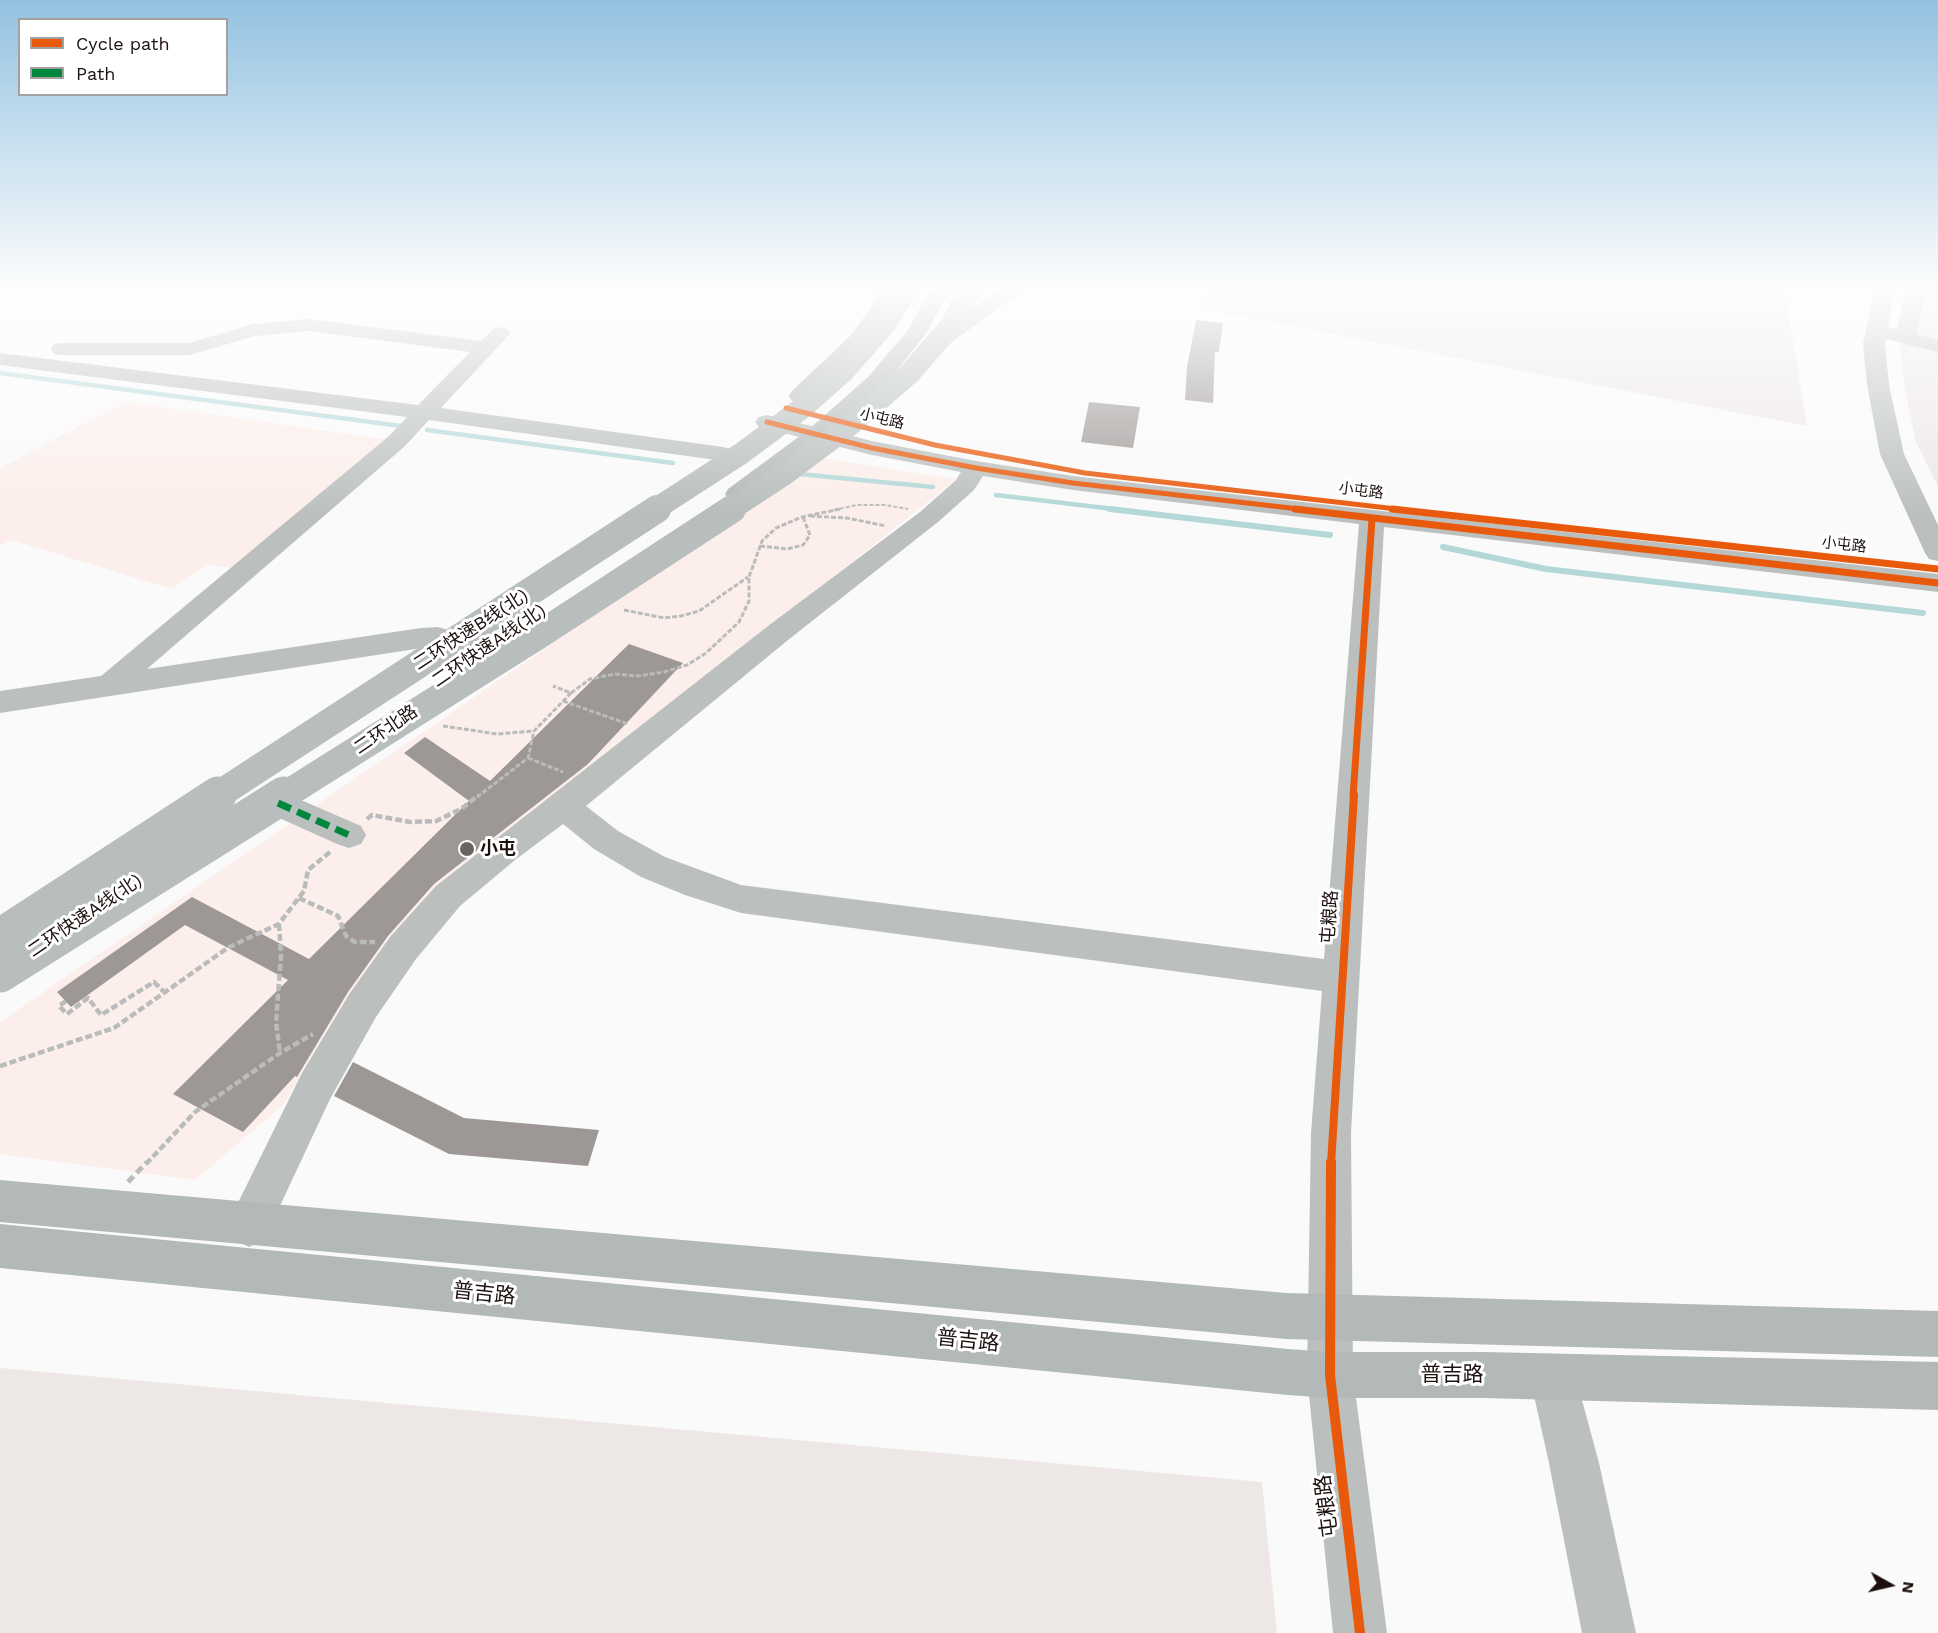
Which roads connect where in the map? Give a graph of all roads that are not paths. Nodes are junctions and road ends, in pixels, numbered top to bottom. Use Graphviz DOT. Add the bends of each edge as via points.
graph roads {
  1 [pos="24,362"];
  2 [pos="48,362"];
  3 [pos="473,362"];
  4 [pos="823,362"];
  5 [pos="836,362"];
  6 [pos="853,362"];
  7 [pos="890,362"];
  8 [pos="893,362"];
  9 [pos="914,362"];
  10 [pos="919,362"];
  11 [pos="1876,362"];
  12 [pos="45,365"];
  13 [pos="426,413"];
  14 [pos="777,415"];
  15 [pos="830,424"];
  16 [pos="723,454"];
  17 [pos="976,468"];
  18 [pos="1372,519"];
  19 [pos="1938,553"];
  20 [pos="1938,569"];
  21 [pos="1938,583"];
  22 [pos="438,637"];
  23 [pos="110,686"];
  24 [pos="0,702"];
  25 [pos="574,797"];
  26 [pos="278,803"];
  27 [pos="349,835"];
  28 [pos="0,919"];
  29 [pos="0,936"];
  30 [pos="0,974"];
  31 [pos="1341,977"];
  32 [pos="0,993"];
  33 [pos="0,1201"];
  34 [pos="249,1225"];
  35 [pos="0,1246"];
  36 [pos="1329,1318"];
  37 [pos="1938,1334"];
  38 [pos="1330,1375"];
  39 [pos="1553,1378"];
  40 [pos="1938,1386"];
  41 [pos="1360,1633"];
  42 [pos="1609,1633"];
  1 -- 12 [label="street"];
  2 -- 12 [label="street"];
  3 -- 13 [label="street"];
  4 -- 29 [label="highway, bridge" via="751,422 411,651"];
  5 -- 14 [label="main road"];
  6 -- 29 [label="highway, 二环快速B线(北), bridge" via="766,436"];
  7 -- 30 [label="highway, 二环快速A线(北), bridge" via="795,442"];
  8 -- 15 [label="main road, 二环北路"];
  9 -- 15 [label="street"];
  10 -- 30 [label="highway, bridge" via="844,430 785,474 579,609"];
  11 -- 19 [label="street" via="1892,454"];
  12 -- 13 [label="street"];
  13 -- 16 [label="street"];
  13 -- 23 [label="street"];
  14 -- 15 [label="street, 小屯路"];
  14 -- 16 [label="main road"];
  15 -- 17 [label="street, 小屯路"];
  15 -- 20 [label="street, 小屯路" via="1085,473"];
  15 -- 26 [label="main road, 二环北路" via="738,493"];
  16 -- 22 [label="main road"];
  17 -- 18 [label="street, 小屯路"];
  17 -- 25 [label="street" via="965,485 918,526"];
  18 -- 21 [label="street, 小屯路"];
  18 -- 31 [label="street, 屯粮路"];
  22 -- 23 [label="street"];
  22 -- 28 [label="main road"];
  23 -- 24 [label="street"];
  25 -- 31 [label="street" via="606,840 653,867 741,899"];
  25 -- 34 [label="street" via="448,896 403,948 363,1005 316,1086"];
  26 -- 27 [label="street"];
  26 -- 32 [label="main road, 二环北路"];
  31 -- 36 [label="street, 屯粮路" via="1331,1133"];
  33 -- 34 [label="main road"];
  34 -- 36 [label="main road"];
  35 -- 38 [label="main road, 普吉路"];
  36 -- 37 [label="main road"];
  36 -- 38 [label="street, 屯粮路"];
  38 -- 39 [label="main road, 普吉路"];
  38 -- 41 [label="street, 屯粮路"];
  39 -- 40 [label="main road, 普吉路"];
  39 -- 42 [label="street"];
}
